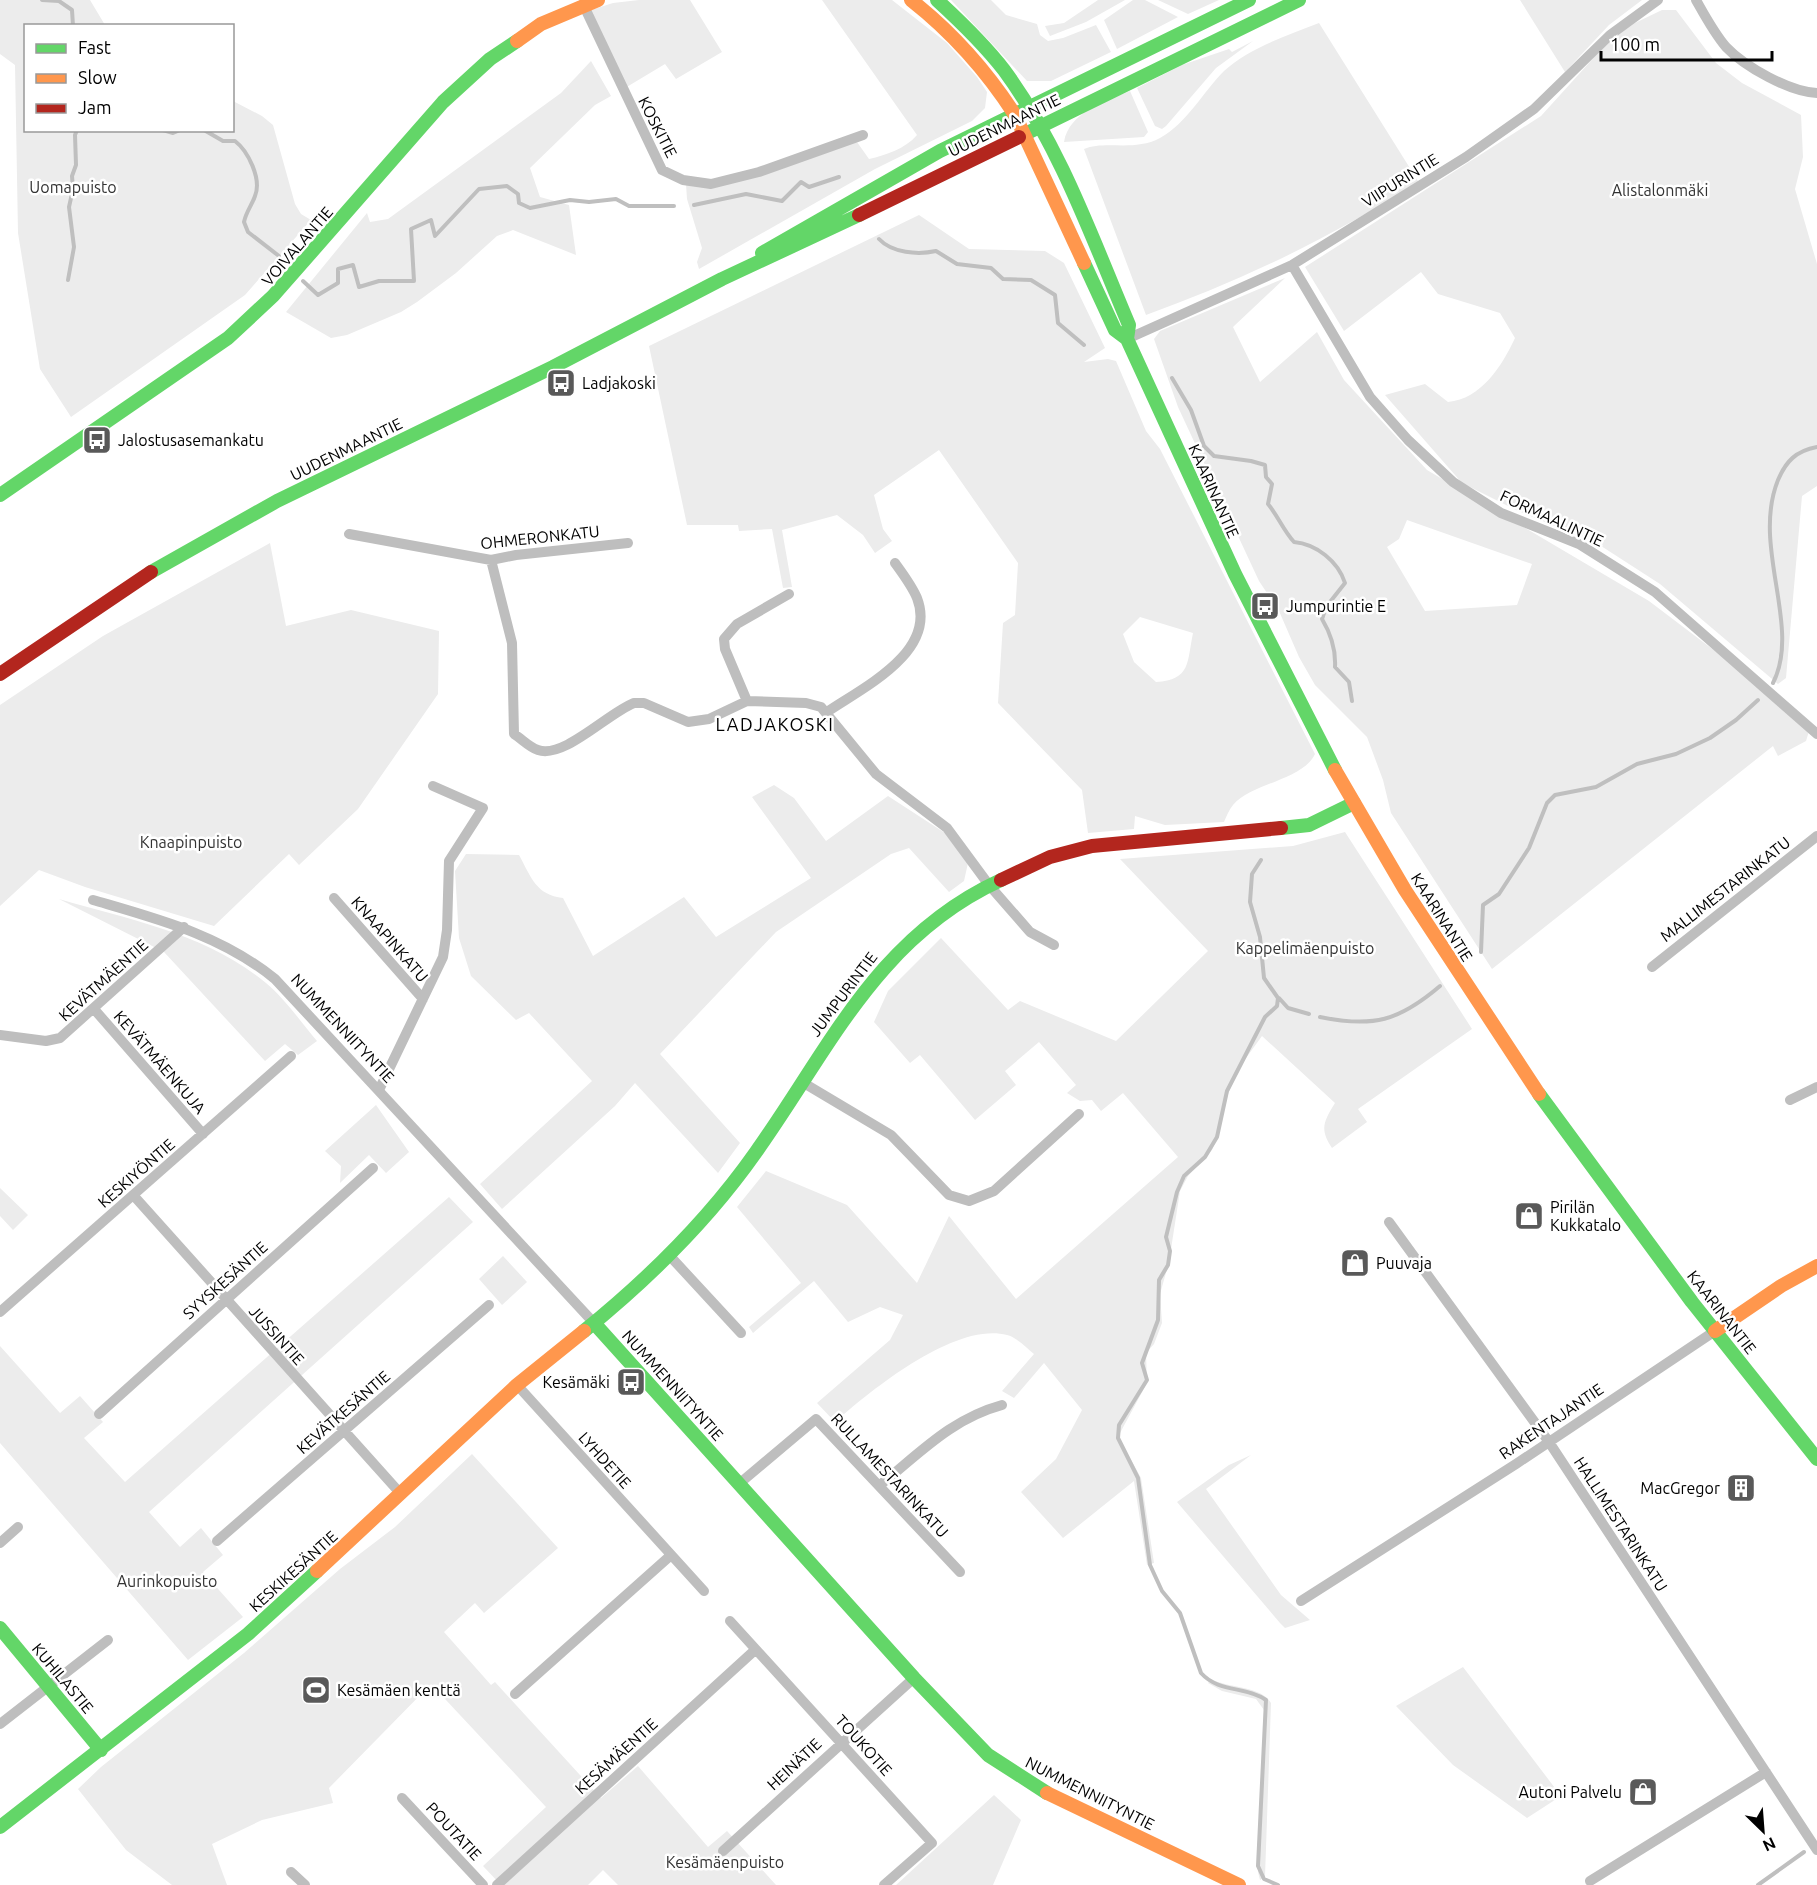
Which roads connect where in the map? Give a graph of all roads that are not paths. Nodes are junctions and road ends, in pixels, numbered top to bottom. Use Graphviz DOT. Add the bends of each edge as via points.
graph roads {
  1 [pos="598,0"];
  2 [pos="911,0"];
  3 [pos="937,0"];
  4 [pos="1249,0"];
  5 [pos="1299,0"];
  6 [pos="1658,0"];
  7 [pos="1696,0"];
  8 [pos="583,4"];
  9 [pos="1817,93"];
  10 [pos="1029,107"];
  11 [pos="1015,115"];
  12 [pos="1039,126"];
  13 [pos="1025,133"];
  14 [pos="864,135"];
  15 [pos="1292,265"];
  16 [pos="722,279"];
  17 [pos="1127,339"];
  18 [pos="0,495"];
  19 [pos="349,534"];
  20 [pos="628,543"];
  21 [pos="491,560"];
  22 [pos="895,563"];
  23 [pos="789,594"];
  24 [pos="0,674"];
  25 [pos="747,701"];
  26 [pos="827,712"];
  27 [pos="1817,734"];
  28 [pos="433,786"];
  29 [pos="1354,803"];
  30 [pos="1817,836"];
  31 [pos="993,890"];
  32 [pos="334,898"];
  33 [pos="93,900"];
  34 [pos="183,927"];
  35 [pos="1054,945"];
  36 [pos="1652,967"];
  37 [pos="423,999"];
  38 [pos="94,1009"];
  39 [pos="0,1035"];
  40 [pos="291,1056"];
  41 [pos="802,1082"];
  42 [pos="1817,1087"];
  43 [pos="379,1090"];
  44 [pos="1790,1100"];
  45 [pos="1079,1114"];
  46 [pos="203,1134"];
  47 [pos="373,1168"];
  48 [pos="134,1196"];
  49 [pos="1389,1222"];
  50 [pos="668,1254"];
  51 [pos="1817,1266"];
  52 [pos="225,1300"];
  53 [pos="489,1305"];
  54 [pos="0,1312"];
  55 [pos="594,1323"];
  56 [pos="1715,1331"];
  57 [pos="741,1333"];
  58 [pos="517,1385"];
  59 [pos="1002,1405"];
  60 [pos="99,1414"];
  61 [pos="344,1431"];
  62 [pos="1549,1442"];
  63 [pos="1817,1459"];
  64 [pos="740,1483"];
  65 [pos="880,1485"];
  66 [pos="400,1493"];
  67 [pos="18,1527"];
  68 [pos="217,1541"];
  69 [pos="0,1543"];
  70 [pos="670,1556"];
  71 [pos="960,1572"];
  72 [pos="704,1591"];
  73 [pos="1301,1601"];
  74 [pos="730,1621"];
  75 [pos="0,1628"];
  76 [pos="108,1640"];
  77 [pos="756,1650"];
  78 [pos="914,1678"];
  79 [pos="48,1687"];
  80 [pos="515,1694"];
  81 [pos="0,1724"];
  82 [pos="841,1742"];
  83 [pos="101,1750"];
  84 [pos="1766,1772"];
  85 [pos="402,1798"];
  86 [pos="0,1827"];
  87 [pos="1817,1850"];
  88 [pos="723,1851"];
  89 [pos="291,1872"];
  90 [pos="1590,1881"];
  91 [pos="305,1885"];
  92 [pos="483,1885"];
  93 [pos="497,1885"];
  94 [pos="884,1885"];
  95 [pos="1239,1885"];
  1 -- 8 [label="main road, VOIVALANTIE"];
  2 -- 11 [label="main road, KAARINANTIE" via="970,51"];
  3 -- 10 [label="main road, KAARINANTIE" via="996,58"];
  4 -- 10 [label="main road, UUDENMAANTIE"];
  5 -- 12 [label="main road, UUDENMAANTIE"];
  6 -- 15 [label="street, VIIPURINTIE" via="1610,35 1534,109 1466,158"];
  7 -- 9 [label="street" via="1721,41 1735,55 1795,89"];
  8 -- 14 [label="street, KOSKITIE" via="662,170 683,180 711,184 759,172"];
  8 -- 18 [label="main road, VOIVALANTIE" via="522,38 466,79 304,265 250,320"];
  10 -- 11 [label="main road, UUDENMAANTIE"];
  10 -- 12 [label="main road, KAARINANTIE"];
  11 -- 13 [label="main road, KAARINANTIE"];
  11 -- 16 [label="main road, UUDENMAANTIE" via="870,188"];
  12 -- 13 [label="main road, UUDENMAANTIE"];
  12 -- 17 [label="main road, KAARINANTIE" via="1129,325"];
  13 -- 16 [label="main road, UUDENMAANTIE"];
  13 -- 17 [label="main road, KAARINANTIE" via="1115,330"];
  15 -- 17 [label="street, VIIPURINTIE"];
  15 -- 27 [label="street, FORMAALINTIE" via="1370,396 1408,440 1453,482 1501,513 1579,544 1655,592"];
  16 -- 24 [label="main road, UUDENMAANTIE" via="553,367 276,501 102,603"];
  17 -- 29 [label="main road, KAARINANTIE" via="1224,552"];
  19 -- 21 [label="street, OHMERONKATU"];
  20 -- 21 [label="street, OHMERONKATU"];
  21 -- 25 [label="street" via="512,643 514,734 532,747 540,751 557,750 634,703 698,722"];
  22 -- 26 [label="street" via="920,609 915,642 892,668"];
  23 -- 25 [label="street" via="736,624 724,639"];
  25 -- 26 [label="street" via="806,703"];
  26 -- 31 [label="street" via="876,774 947,828"];
  28 -- 37 [label="street" via="483,808 449,861 445,945"];
  29 -- 31 [label="main road, JUMPURINTIE" via="1309,825 1092,846 1050,857"];
  29 -- 56 [label="main road, KAARINANTIE" via="1413,903 1524,1074"];
  30 -- 36 [label="street, MALLIMESTARINKATU"];
  31 -- 35 [label="street" via="1030,932"];
  31 -- 41 [label="main road, JUMPURINTIE" via="937,918 893,957 852,1004"];
  32 -- 37 [label="street, KNAAPINKATU"];
  33 -- 34 [label="street, NUMMENNIITYNTIE"];
  34 -- 38 [label="street, KEVÄTMÄENTIE"];
  34 -- 43 [label="street, NUMMENNIITYNTIE" via="244,956 274,979"];
  37 -- 43 [label="street"];
  38 -- 39 [label="street, KEVÄTMÄENTIE" via="53,1041"];
  38 -- 46 [label="street, KEVÄTMÄENKUJA"];
  40 -- 46 [label="street, KESKIYÖNTIE"];
  41 -- 45 [label="street" via="891,1135 940,1189 958,1200 981,1198 994,1191"];
  41 -- 50 [label="main road, JUMPURINTIE" via="738,1177"];
  42 -- 44 [label="street"];
  43 -- 55 [label="street, NUMMENNIITYNTIE"];
  46 -- 48 [label="street, KESKIYÖNTIE"];
  47 -- 52 [label="street, SYYSKESÄNTIE"];
  48 -- 52 [label="street, JUSSINTIE"];
  48 -- 54 [label="street, KESKIYÖNTIE"];
  49 -- 62 [label="street, HALLIMESTARINKATU"];
  50 -- 55 [label="main road, JUMPURINTIE"];
  50 -- 57 [label="street"];
  51 -- 56 [label="main road, RAKENTAJANTIE"];
  52 -- 60 [label="street, SYYSKESÄNTIE"];
  52 -- 61 [label="street, JUSSINTIE"];
  53 -- 61 [label="street, KEVÄTKESÄNTIE"];
  55 -- 58 [label="main road, KESKIKESÄNTIE"];
  55 -- 64 [label="main road, NUMMENNIITYNTIE"];
  56 -- 62 [label="street, RAKENTAJANTIE"];
  56 -- 63 [label="main road, KAARINANTIE"];
  58 -- 66 [label="main road, KESKIKESÄNTIE"];
  58 -- 70 [label="street, LYHDETIE"];
  59 -- 65 [label="street" via="954,1425"];
  61 -- 66 [label="street, JUSSINTIE"];
  61 -- 68 [label="street, KEVÄTKESÄNTIE"];
  62 -- 73 [label="street, RAKENTAJANTIE"];
  62 -- 84 [label="street, HALLIMESTARINKATU"];
  64 -- 65 [label="street, RULLAMESTARINKATU" via="816,1419"];
  64 -- 78 [label="main road, NUMMENNIITYNTIE"];
  65 -- 71 [label="street, RULLAMESTARINKATU"];
  66 -- 83 [label="main road, KESKIKESÄNTIE" via="248,1634"];
  67 -- 69 [label="street"];
  70 -- 72 [label="street, LYHDETIE"];
  70 -- 80 [label="street"];
  74 -- 77 [label="street, TOUKOTIE"];
  75 -- 79 [label="main road, KUHILASTIE"];
  76 -- 79 [label="street"];
  77 -- 82 [label="street, TOUKOTIE"];
  77 -- 93 [label="street, KESÄMÄENTIE"];
  78 -- 82 [label="street, HEINÄTIE"];
  78 -- 95 [label="main road, NUMMENNIITYNTIE" via="988,1755 1010,1771"];
  79 -- 81 [label="street"];
  79 -- 83 [label="main road, KUHILASTIE"];
  82 -- 88 [label="street, HEINÄTIE"];
  82 -- 94 [label="street, TOUKOTIE" via="932,1843"];
  83 -- 86 [label="main road, KESKIKESÄNTIE"];
  84 -- 87 [label="street, HALLIMESTARINKATU"];
  84 -- 90 [label="street"];
  85 -- 92 [label="street, POUTATIE"];
  89 -- 91 [label="street"];
}
